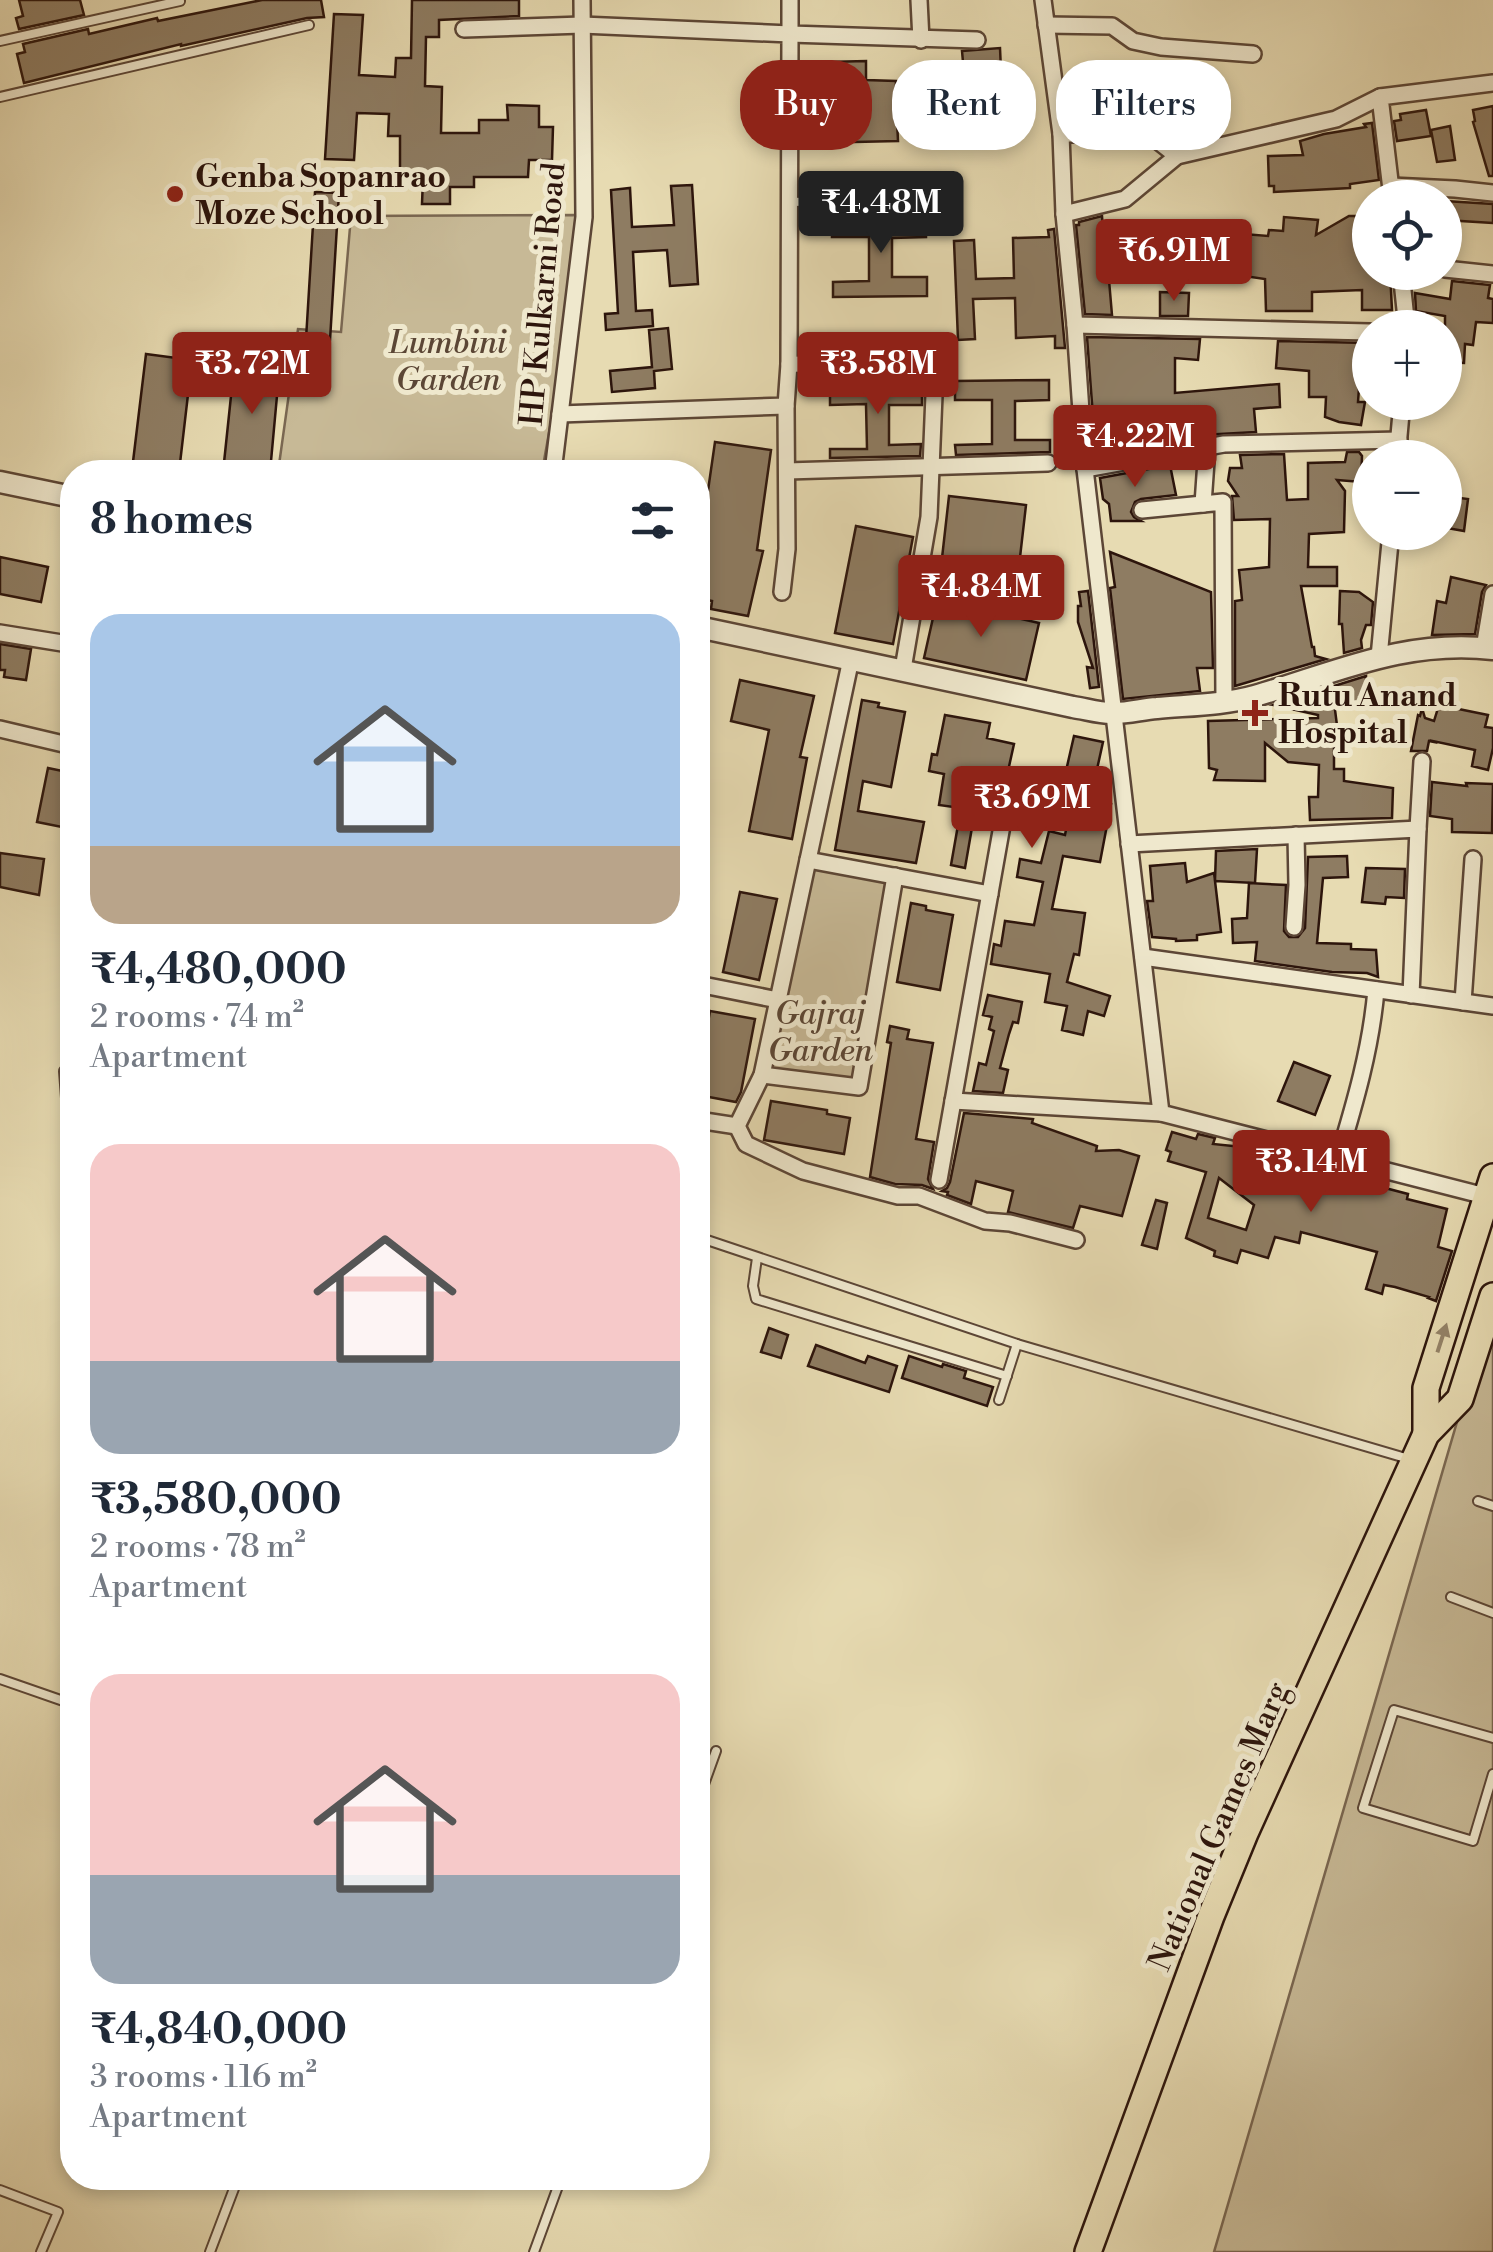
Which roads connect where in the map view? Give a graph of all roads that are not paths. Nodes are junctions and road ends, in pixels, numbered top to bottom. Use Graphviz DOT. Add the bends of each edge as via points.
graph roads {
  1 [pos="582,0"];
  2 [pos="790,0"];
  3 [pos="919,0"];
  4 [pos="1043,0"];
  5 [pos="180,1"];
  6 [pos="582,25"];
  7 [pos="1046,25"];
  8 [pos="309,26"];
  9 [pos="464,28"];
  10 [pos="790,34"];
  11 [pos="0,40"];
  12 [pos="921,40"];
  13 [pos="977,40"];
  14 [pos="1253,54"];
  15 [pos="1493,83"];
  16 [pos="0,97"];
  17 [pos="1380,97"];
  18 [pos="1056,98"];
  19 [pos="1062,150"];
  20 [pos="1169,150"];
  21 [pos="1177,156"];
  22 [pos="1390,180"];
  23 [pos="1462,190"];
  24 [pos="1493,193"];
  25 [pos="940,199"];
  26 [pos="790,202"];
  27 [pos="1064,214"];
  28 [pos="1462,271"];
  29 [pos="1493,274"];
  30 [pos="1075,325"];
  31 [pos="1352,332"];
  32 [pos="789,364"];
  33 [pos="786,406"];
  34 [pos="560,414"];
  35 [pos="1401,420"];
  36 [pos="1399,440"];
  37 [pos="1352,441"];
  38 [pos="1207,447"];
  39 [pos="554,460"];
  40 [pos="1048,463"];
  41 [pos="931,468"];
  42 [pos="1085,469"];
  43 [pos="786,471"];
  44 [pos="0,482"];
  45 [pos="60,494"];
  46 [pos="1203,504"];
  47 [pos="1142,510"];
  48 [pos="1388,550"];
  49 [pos="782,592"];
  50 [pos="1493,594"];
  51 [pos="710,630"];
  52 [pos="0,634"];
  53 [pos="60,643"];
  54 [pos="1489,648"];
  55 [pos="1379,658"];
  56 [pos="851,659"];
  57 [pos="903,670"];
  58 [pos="1224,702"];
  59 [pos="1114,714"];
  60 [pos="0,730"];
  61 [pos="60,743"];
  62 [pos="1422,761"];
  63 [pos="1006,803"];
  64 [pos="1418,829"];
  65 [pos="1296,835"];
  66 [pos="1129,844"];
  67 [pos="1473,859"];
  68 [pos="808,860"];
  69 [pos="895,876"];
  70 [pos="990,894"];
  71 [pos="1294,927"];
  72 [pos="1143,958"];
  73 [pos="710,986"];
  74 [pos="1376,990"];
  75 [pos="1411,995"];
  76 [pos="778,1000"];
  77 [pos="1463,1002"];
  78 [pos="1493,1006"];
  79 [pos="762,1074"];
  80 [pos="953,1101"];
  81 [pos="1161,1113"];
  82 [pos="710,1122"];
  83 [pos="737,1126"];
  84 [pos="1338,1158"];
  85 [pos="940,1180"];
  86 [pos="1491,1191"];
  87 [pos="1076,1240"];
  88 [pos="710,1241"];
  89 [pos="757,1258"];
  90 [pos="1493,1296"];
  91 [pos="1017,1344"];
  92 [pos="1007,1376"];
  93 [pos="999,1400"];
  94 [pos="1426,1434"];
  95 [pos="1414,1460"];
  96 [pos="1478,1501"];
  97 [pos="1493,1506"];
  98 [pos="1451,1597"];
  99 [pos="1493,1613"];
  100 [pos="0,1679"];
  101 [pos="60,1700"];
  102 [pos="1493,1738"];
  103 [pos="716,1751"];
  104 [pos="710,1768"];
  105 [pos="1493,1774"];
  106 [pos="0,2190"];
  107 [pos="233,2190"];
  108 [pos="556,2190"];
  109 [pos="41,2252"];
  110 [pos="210,2252"];
  111 [pos="534,2252"];
  112 [pos="1088,2252"];
  1 -- 6 [label="street, HP Kulkarni Road"];
  2 -- 10 [label="street"];
  3 -- 12 [label="street"];
  4 -- 7 [label="street"];
  5 -- 11 [label="lane"];
  6 -- 9 [label="street"];
  6 -- 10 [label="street"];
  6 -- 34 [label="street, HP Kulkarni Road" via="584,217"];
  7 -- 14 [label="street" via="1112,26 1147,44"];
  7 -- 18 [label="street"];
  8 -- 16 [label="lane"];
  10 -- 12 [label="street"];
  10 -- 26 [label="street"];
  12 -- 13 [label="street"];
  15 -- 17 [label="street"];
  17 -- 21 [label="street" via="1336,119"];
  17 -- 22 [label="street"];
  19 -- 27 [label="street"];
  20 -- 21 [label="street"];
  21 -- 27 [label="street" via="1125,199"];
  23 -- 24 [label="street"];
  25 -- 26 [label="lane"];
  26 -- 32 [label="street"];
  27 -- 30 [label="street"];
  28 -- 29 [label="street"];
  30 -- 31 [label="street"];
  30 -- 42 [label="street"];
  32 -- 33 [label="street"];
  32 -- 41 [label="street" via="924,367 933,377"];
  33 -- 34 [label="street"];
  33 -- 43 [label="street"];
  34 -- 39 [label="street, HP Kulkarni Road"];
  35 -- 36 [label="street"];
  37 -- 38 [label="street"];
  38 -- 42 [label="street"];
  38 -- 46 [label="street"];
  40 -- 41 [label="street"];
  41 -- 43 [label="street"];
  41 -- 57 [label="street"];
  42 -- 59 [label="street"];
  43 -- 49 [label="street"];
  44 -- 45 [label="street"];
  46 -- 47 [label="street"];
  46 -- 58 [label="street" via="1223,502"];
  48 -- 55 [label="street"];
  50 -- 54 [label="street"];
  51 -- 56 [label="street"];
  52 -- 53 [label="street"];
  54 -- 55 [label="street" via="1435,646"];
  55 -- 58 [label="street"];
  56 -- 57 [label="street"];
  56 -- 68 [label="street"];
  57 -- 59 [label="street"];
  58 -- 59 [label="street"];
  59 -- 66 [label="street"];
  60 -- 61 [label="street"];
  62 -- 64 [label="street"];
  63 -- 70 [label="street"];
  64 -- 65 [label="street"];
  64 -- 75 [label="street"];
  65 -- 66 [label="street"];
  65 -- 71 [label="street"];
  66 -- 72 [label="street"];
  67 -- 77 [label="street"];
  68 -- 69 [label="street"];
  68 -- 76 [label="street"];
  69 -- 70 [label="street"];
  69 -- 79 [label="street" via="859,1086"];
  70 -- 80 [label="street"];
  72 -- 74 [label="street"];
  72 -- 81 [label="street"];
  73 -- 76 [label="street"];
  74 -- 75 [label="street"];
  74 -- 84 [label="street" via="1360,1089"];
  75 -- 77 [label="street"];
  76 -- 79 [label="street"];
  77 -- 78 [label="street"];
  79 -- 83 [label="street"];
  80 -- 81 [label="street"];
  80 -- 85 [label="street"];
  81 -- 84 [label="street"];
  82 -- 83 [label="street"];
  83 -- 87 [label="street" via="746,1144 802,1172"];
  84 -- 86 [label="street"];
  94 -- 86 [label="main road, National Games Marg, one-way" via="1426,1388"];
  88 -- 89 [label="lane"];
  89 -- 91 [label="lane"];
  89 -- 92 [label="lane" via="756,1300"];
  90 -- 94 [label="main road, National Games Marg" via="1460,1399"];
  91 -- 92 [label="lane"];
  91 -- 95 [label="lane"];
  92 -- 93 [label="lane"];
  94 -- 95 [label="main road, National Games Marg"];
  95 -- 112 [label="main road, National Games Marg" via="1245,1833"];
  96 -- 97 [label="lane"];
  98 -- 99 [label="lane"];
  100 -- 101 [label="lane"];
  102 -- 105 [label="lane" via="1394,1710 1363,1808 1472,1841"];
  103 -- 104 [label="lane"];
  106 -- 109 [label="lane" via="58,2212"];
  107 -- 110 [label="lane"];
  108 -- 111 [label="lane"];
}
